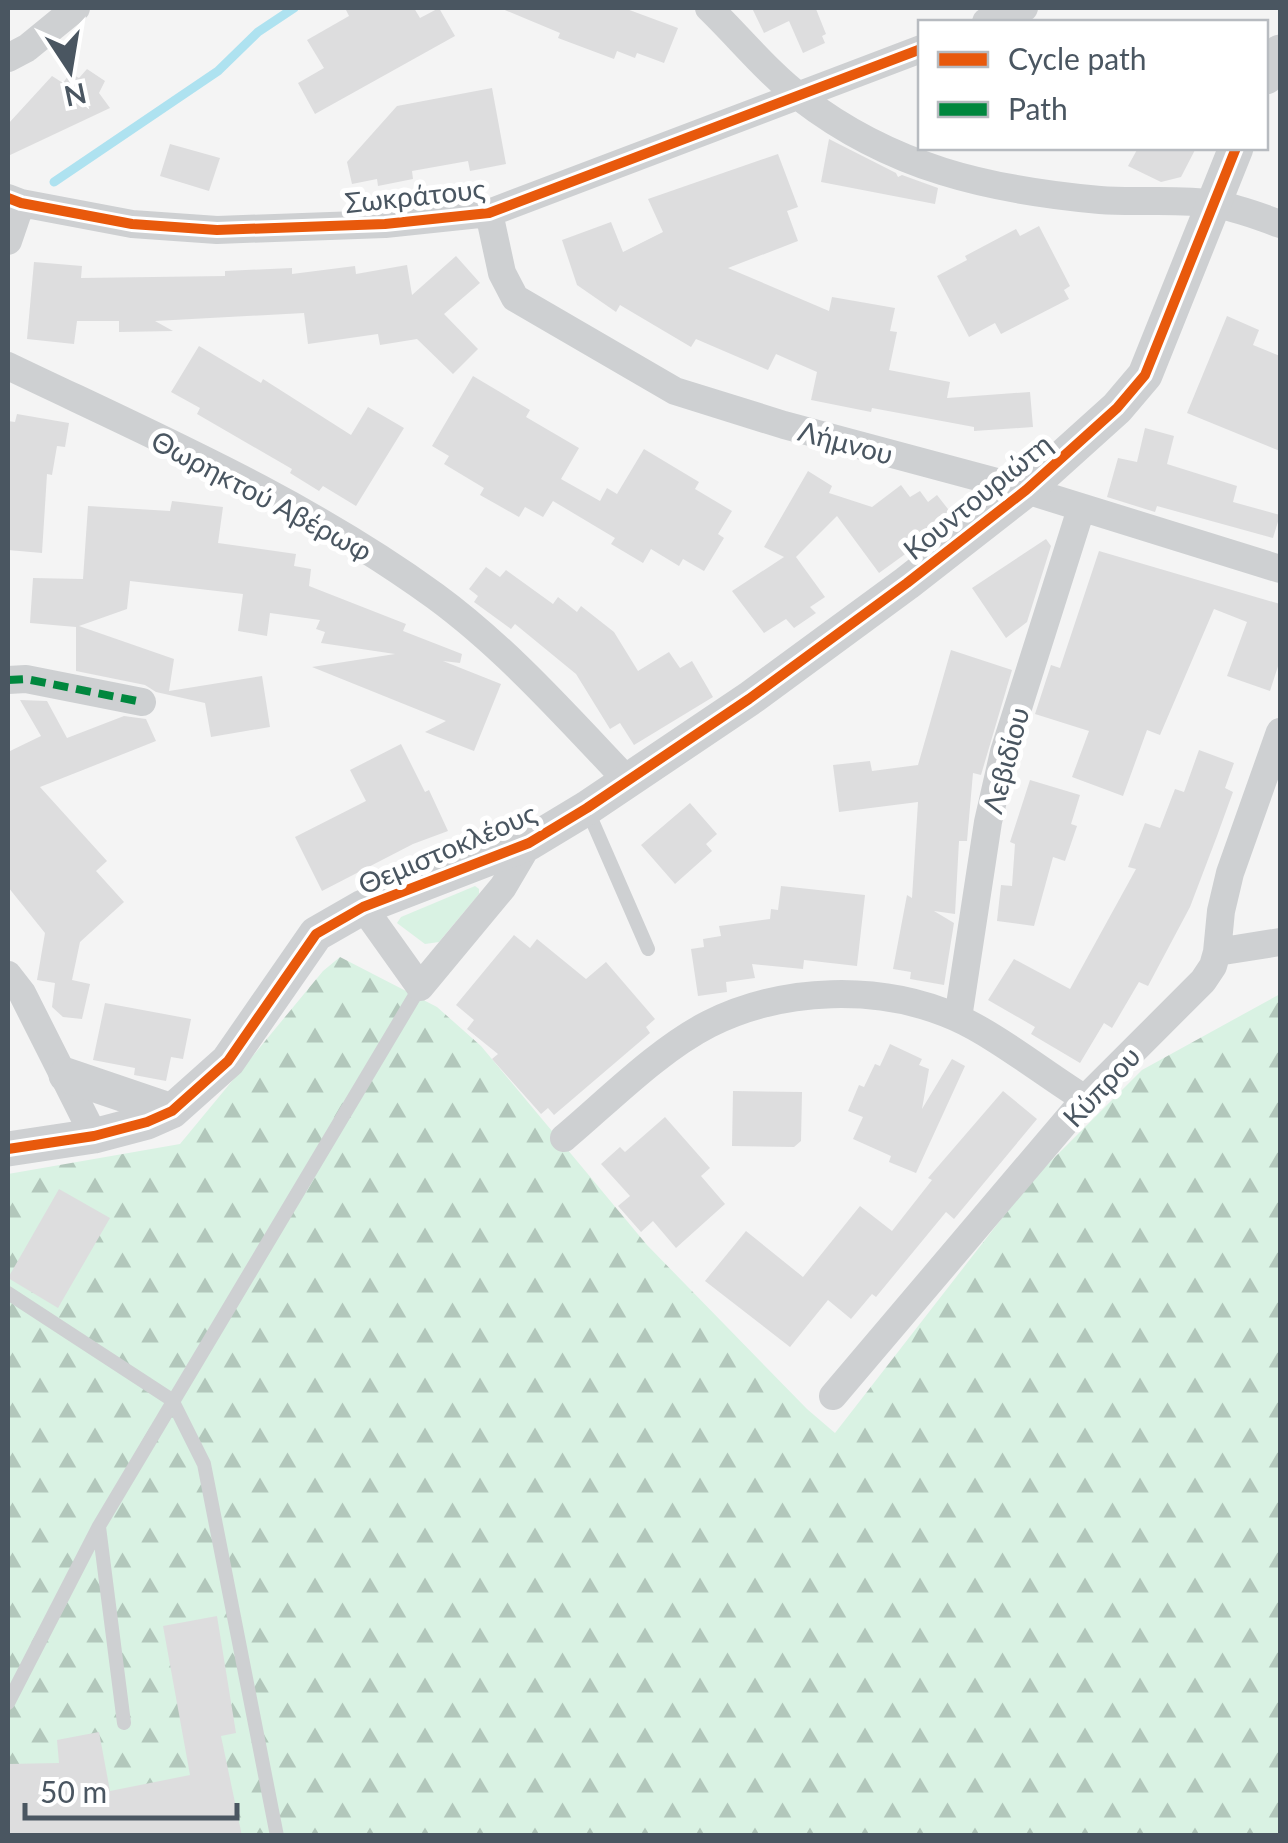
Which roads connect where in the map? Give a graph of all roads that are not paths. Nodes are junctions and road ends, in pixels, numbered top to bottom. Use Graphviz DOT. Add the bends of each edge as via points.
graph roads {
  1 [pos="76,8"];
  2 [pos="709,8"];
  3 [pos="1024,8"];
  4 [pos="991,20"];
  5 [pos="918,50"];
  6 [pos="8,58"];
  7 [pos="800,97"];
  8 [pos="1235,150"];
  9 [pos="14,201"];
  10 [pos="1214,204"];
  11 [pos="489,213"];
  12 [pos="1280,224"];
  13 [pos="8,241"];
  14 [pos="8,366"];
  15 [pos="1026,490"];
  16 [pos="1081,509"];
  17 [pos="1280,569"];
  18 [pos="8,680"];
  19 [pos="142,702"];
  20 [pos="1280,732"];
  21 [pos="626,780"];
  22 [pos="587,808"];
  23 [pos="529,843"];
  24 [pos="363,907"];
  25 [pos="1280,942"];
  26 [pos="648,949"];
  27 [pos="1217,952"];
  28 [pos="8,975"];
  29 [pos="420,987"];
  30 [pos="958,1018"];
  31 [pos="66,1075"];
  32 [pos="1085,1099"];
  33 [pos="172,1111"];
  34 [pos="94,1136"];
  35 [pos="564,1138"];
  36 [pos="8,1150"];
  37 [pos="8,1293"];
  38 [pos="834,1396"];
  39 [pos="172,1400"];
  40 [pos="99,1526"];
  41 [pos="8,1703"];
  42 [pos="124,1723"];
  43 [pos="276,1836"];
  1 -- 6 [label="street"];
  2 -- 7 [label="street"];
  3 -- 4 [label="street"];
  5 -- 7 [label="street, Σωκράτους"];
  7 -- 10 [label="street" via="866,139 958,179 1103,200"];
  7 -- 11 [label="street, Σωκράτους"];
  8 -- 10 [label="street, Κουντουριώτη"];
  9 -- 11 [label="street, Σωκράτους" via="132,224 218,230"];
  9 -- 13 [label="street"];
  10 -- 12 [label="street"];
  10 -- 15 [label="street, Κουντουριώτη" via="1145,375"];
  11 -- 15 [label="street, Λήμνου" via="502,273 515,298 675,390"];
  14 -- 21 [label="street, Θωρηκτού Αβέρωφ" via="336,528 495,646"];
  15 -- 16 [label="street, Λήμνου"];
  15 -- 21 [label="street, Κουντουριώτη" via="749,698"];
  16 -- 17 [label="street, Λήμνου"];
  16 -- 30 [label="street, Λεβιδίου" via="1004,752"];
  18 -- 19 [label="street"];
  20 -- 27 [label="street, Κύπρου" via="1226,888"];
  21 -- 22 [label="street, Θεμιστοκλέους"];
  22 -- 23 [label="street, Θεμιστοκλέους"];
  22 -- 26 [label="lane"];
  23 -- 24 [label="street, Θεμιστοκλέους"];
  23 -- 29 [label="street" via="502,887"];
  24 -- 29 [label="street"];
  24 -- 33 [label="street, Θεμιστοκλέους" via="316,934 228,1061"];
  25 -- 27 [label="street"];
  27 -- 32 [label="street, Κύπρου" via="1202,981"];
  28 -- 31 [label="street"];
  29 -- 39 [label="lane"];
  30 -- 32 [label="street"];
  30 -- 35 [label="street" via="868,994 788,998 684,1039"];
  31 -- 33 [label="street"];
  31 -- 34 [label="street"];
  32 -- 38 [label="street, Κύπρου"];
  33 -- 34 [label="street, Θεμιστοκλέους"];
  34 -- 36 [label="street, Θεμιστοκλέους"];
  37 -- 39 [label="lane"];
  39 -- 40 [label="lane"];
  39 -- 43 [label="lane" via="204,1464"];
  40 -- 41 [label="lane"];
  40 -- 42 [label="lane"];
}
